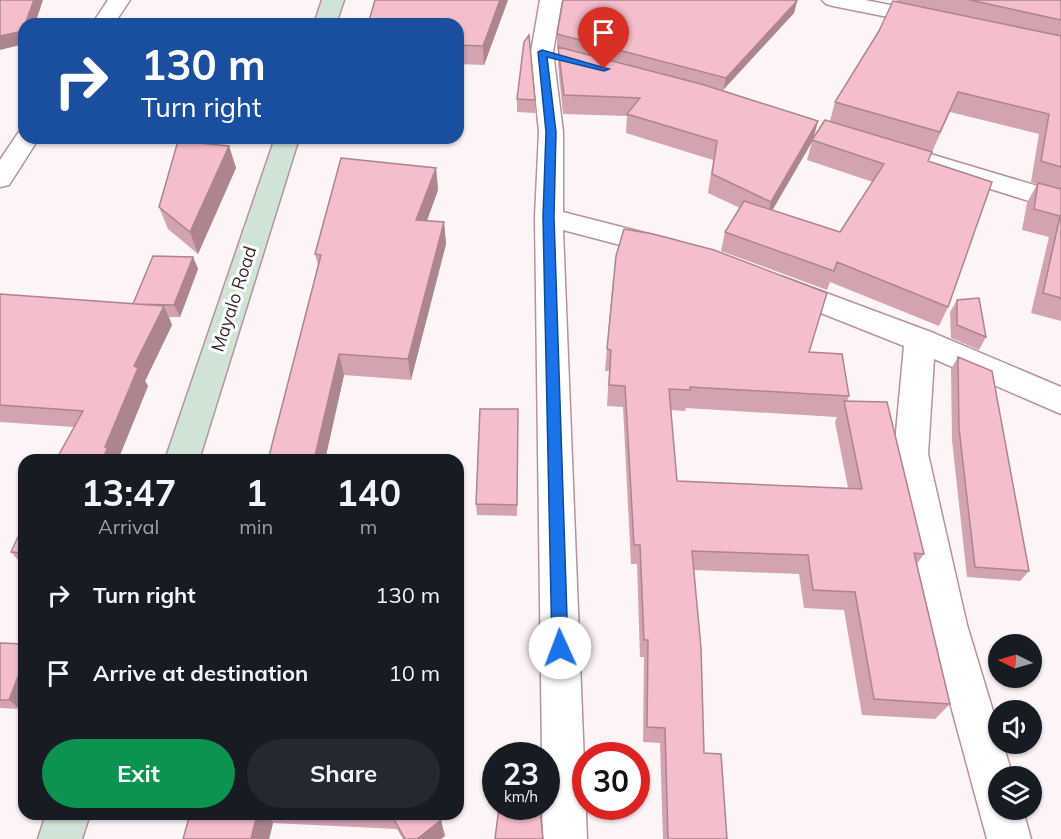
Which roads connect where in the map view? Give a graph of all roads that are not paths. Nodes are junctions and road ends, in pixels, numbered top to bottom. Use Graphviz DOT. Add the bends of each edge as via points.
graph roads {
  1 [pos="119,0"];
  2 [pos="333,0"];
  3 [pos="551,0"];
  4 [pos="833,0"];
  5 [pos="107,18"];
  6 [pos="327,18"];
  7 [pos="950,24"];
  8 [pos="23,144"];
  9 [pos="285,144"];
  10 [pos="890,150"];
  11 [pos="0,178"];
  12 [pos="1061,202"];
  13 [pos="549,217"];
  14 [pos="696,256"];
  15 [pos="752,275"];
  16 [pos="920,340"];
  17 [pos="1061,401"];
  18 [pos="184,454"];
  19 [pos="988,766"];
  20 [pos="66,820"];
  21 [pos="1004,820"];
  22 [pos="60,839"];
  23 [pos="565,839"];
  24 [pos="1009,839"];
  1 -- 5 [label="street"];
  2 -- 6 [label="street"];
  3 -- 13 [label="street"];
  4 -- 7 [label="street"];
  8 -- 11 [label="street"];
  9 -- 18 [label="street, Mayalo Road"];
  10 -- 12 [label="street"];
  13 -- 14 [label="street"];
  13 -- 23 [label="street"];
  15 -- 16 [label="street"];
  16 -- 17 [label="street"];
  16 -- 19 [label="street" via="911,454 948,625"];
  20 -- 22 [label="street"];
  21 -- 24 [label="street"];
}
